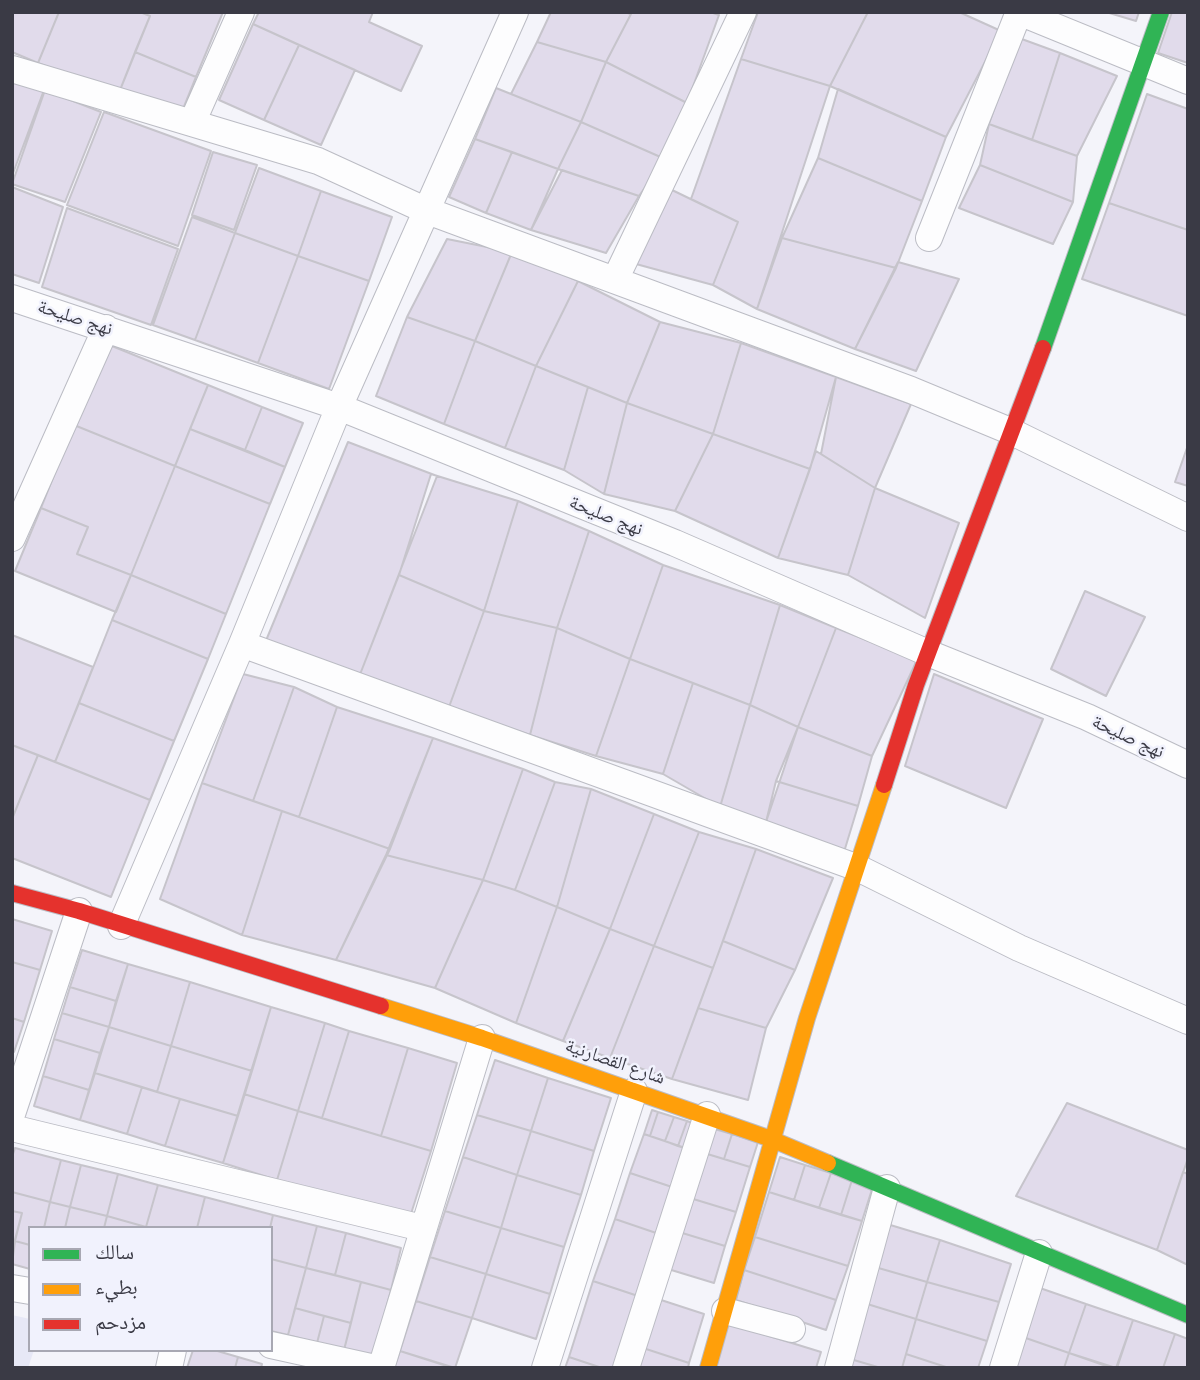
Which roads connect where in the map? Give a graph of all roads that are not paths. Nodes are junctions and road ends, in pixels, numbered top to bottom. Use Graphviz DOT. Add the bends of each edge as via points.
graph roads {
  1 [pos="241,12"];
  2 [pos="515,12"];
  3 [pos="743,12"];
  4 [pos="1019,12"];
  5 [pos="1161,12"];
  6 [pos="1143,64"];
  7 [pos="12,69"];
  8 [pos="1188,81"];
  9 [pos="192,123"];
  10 [pos="425,210"];
  11 [pos="929,239"];
  12 [pos="615,280"];
  13 [pos="12,298"];
  14 [pos="106,328"];
  15 [pos="339,407"];
  16 [pos="1010,431"];
  17 [pos="1188,518"];
  18 [pos="12,538"];
  19 [pos="242,645"];
  20 [pos="928,653"];
  21 [pos="1188,765"];
  22 [pos="858,869"];
  23 [pos="12,893"];
  24 [pos="79,911"];
  25 [pos="121,926"];
  26 [pos="1188,1021"];
  27 [pos="482,1038"];
  28 [pos="634,1091"];
  29 [pos="12,1114"];
  30 [pos="707,1115"];
  31 [pos="12,1128"];
  32 [pos="771,1139"];
  33 [pos="887,1188"];
  34 [pos="422,1228"];
  35 [pos="1039,1253"];
  36 [pos="725,1311"];
  37 [pos="1188,1315"];
  38 [pos="792,1329"];
  39 [pos="273,1345"];
  40 [pos="375,1368"];
  41 [pos="381,1368"];
  42 [pos="545,1368"];
  43 [pos="626,1368"];
  44 [pos="708,1368"];
  45 [pos="838,1368"];
  46 [pos="1003,1368"];
  1 -- 9 [label="street"];
  2 -- 10 [label="street"];
  3 -- 12 [label="street"];
  4 -- 6 [label="street"];
  4 -- 11 [label="street"];
  5 -- 6 [label="street"];
  6 -- 8 [label="street"];
  6 -- 16 [label="street"];
  7 -- 9 [label="street"];
  9 -- 10 [label="street" via="318,162"];
  10 -- 12 [label="street"];
  10 -- 15 [label="street"];
  12 -- 16 [label="street"];
  13 -- 14 [label="street, نهج صليحة"];
  14 -- 15 [label="street, نهج صليحة"];
  14 -- 18 [label="street"];
  15 -- 19 [label="street"];
  15 -- 20 [label="street, نهج صليحة" via="675,543"];
  16 -- 17 [label="street"];
  16 -- 20 [label="street"];
  19 -- 22 [label="street"];
  19 -- 25 [label="street"];
  20 -- 21 [label="street, نهج صليحة"];
  20 -- 22 [label="street"];
  22 -- 26 [label="street" via="1019,948"];
  22 -- 32 [label="street"];
  23 -- 24 [label="street, شارع القصارنية"];
  24 -- 25 [label="street, شارع القصارنية"];
  24 -- 29 [label="street"];
  25 -- 27 [label="street, شارع القصارنية"];
  27 -- 28 [label="street, شارع القصارنية"];
  27 -- 34 [label="street"];
  28 -- 30 [label="street, شارع القصارنية"];
  28 -- 42 [label="street"];
  30 -- 32 [label="street, شارع القصارنية"];
  30 -- 43 [label="street"];
  31 -- 34 [label="street"];
  32 -- 33 [label="street, شارع القصارنية"];
  32 -- 36 [label="street"];
  33 -- 35 [label="street, شارع القصارنية"];
  33 -- 45 [label="street"];
  34 -- 41 [label="street"];
  35 -- 37 [label="street, شارع القصارنية"];
  35 -- 46 [label="street"];
  36 -- 38 [label="street"];
  36 -- 44 [label="street"];
  39 -- 40 [label="street"];
}
